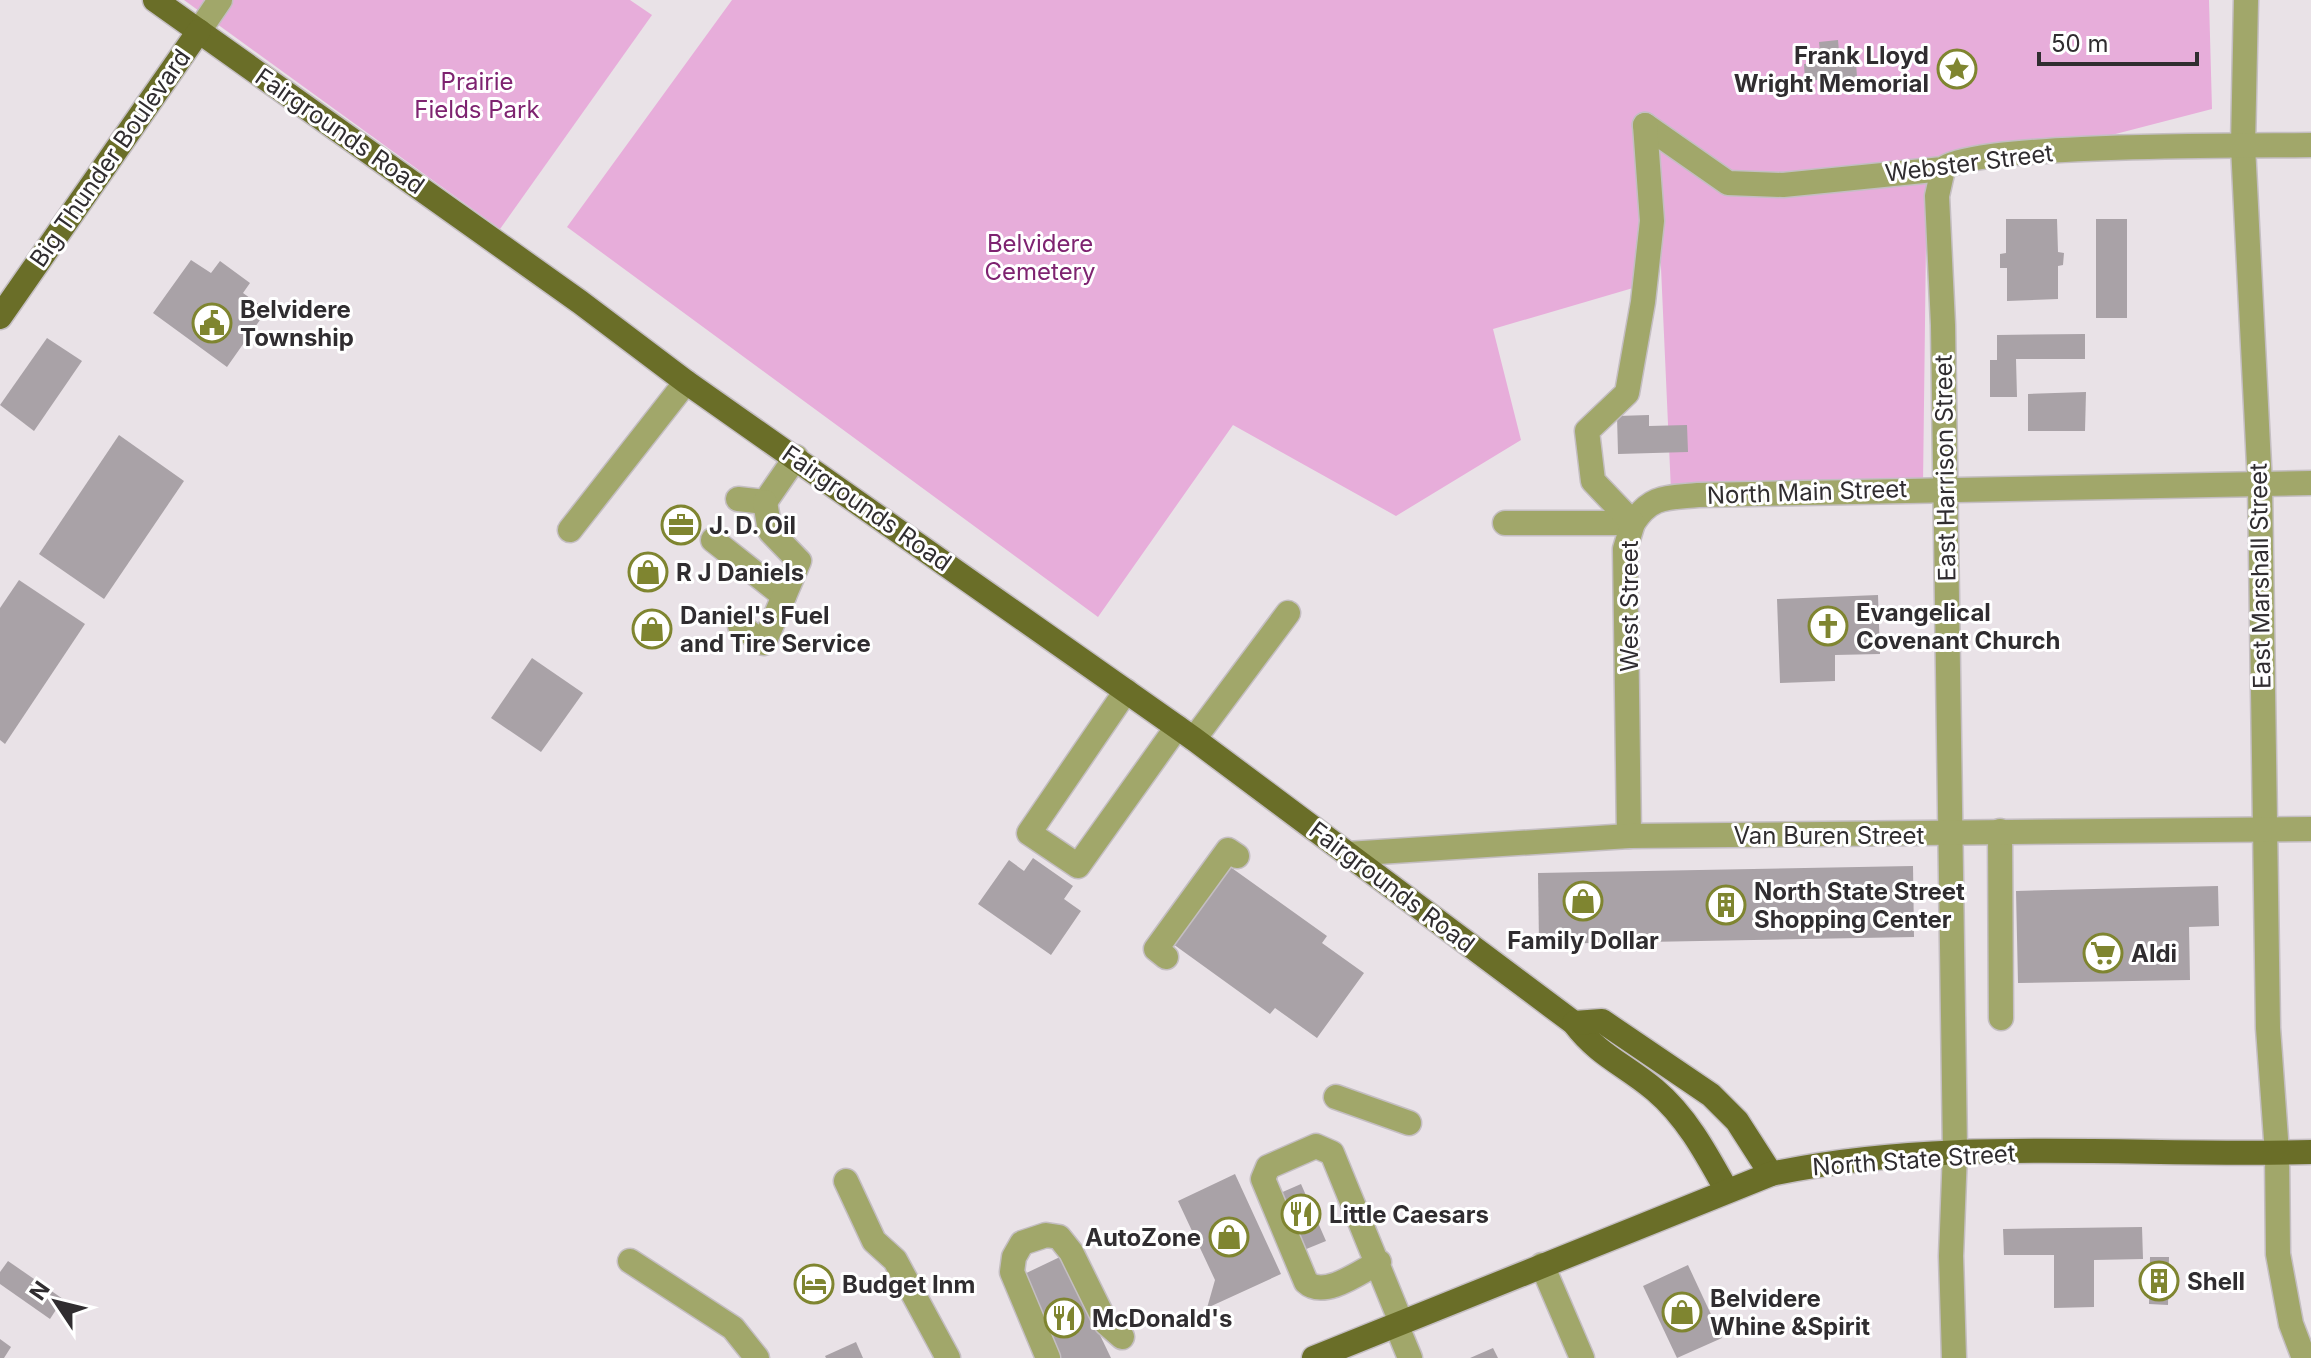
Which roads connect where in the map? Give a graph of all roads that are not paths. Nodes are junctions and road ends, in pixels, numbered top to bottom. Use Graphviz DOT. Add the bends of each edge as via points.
graph roads {
  1 [pos="155,0"];
  2 [pos="220,0"];
  3 [pos="2246,0"];
  4 [pos="199,31"];
  5 [pos="1645,125"];
  6 [pos="2311,145"];
  7 [pos="2243,146"];
  8 [pos="1943,169"];
  9 [pos="0,317"];
  10 [pos="686,382"];
  11 [pos="796,457"];
  12 [pos="2311,483"];
  13 [pos="2260,485"];
  14 [pos="1945,487"];
  15 [pos="738,499"];
  16 [pos="765,502"];
  17 [pos="1505,523"];
  18 [pos="1633,523"];
  19 [pos="570,530"];
  20 [pos="713,540"];
  21 [pos="784,596"];
  22 [pos="1288,613"];
  23 [pos="740,626"];
  24 [pos="1126,691"];
  25 [pos="1186,733"];
  26 [pos="2311,829"];
  27 [pos="2263,830"];
  28 [pos="2000,831"];
  29 [pos="1948,833"];
  30 [pos="1629,836"];
  31 [pos="1347,854"];
  32 [pos="1237,856"];
  33 [pos="1166,957"];
  34 [pos="2001,1018"];
  35 [pos="1574,1023"];
  36 [pos="1336,1097"];
  37 [pos="1409,1123"];
  38 [pos="1955,1152"];
  39 [pos="2311,1152"];
  40 [pos="2277,1153"];
  41 [pos="1771,1174"];
  42 [pos="846,1181"];
  43 [pos="1727,1191"];
  44 [pos="630,1261"];
  45 [pos="1379,1262"];
  46 [pos="1542,1265"];
  47 [pos="1398,1323"];
  48 [pos="1122,1337"];
  49 [pos="1325,1356"];
  50 [pos="757,1358"];
  51 [pos="948,1358"];
  52 [pos="1048,1358"];
  53 [pos="1410,1358"];
  54 [pos="1582,1358"];
  55 [pos="1954,1358"];
  56 [pos="2304,1358"];
  1 -- 4 [label="main road, Fairgrounds Road"];
  2 -- 4 [label="street, Big Thunder Boulevard"];
  3 -- 7 [label="street, East Marshall Street"];
  4 -- 9 [label="main road, Big Thunder Boulevard"];
  4 -- 10 [label="main road, Fairgrounds Road"];
  5 -- 8 [label="street, Webster Street" via="1728,183 1783,185"];
  5 -- 18 [label="street, West Street" via="1652,221 1627,393 1587,431 1593,481"];
  6 -- 7 [label="street, Webster Street"];
  7 -- 8 [label="street, Webster Street" via="2022,152 1963,159"];
  7 -- 13 [label="street, East Marshall Street"];
  8 -- 14 [label="street, East Harrison Street" via="1937,196"];
  10 -- 11 [label="main road, Fairgrounds Road"];
  10 -- 19 [label="street"];
  11 -- 16 [label="street"];
  11 -- 24 [label="main road, Fairgrounds Road"];
  12 -- 13 [label="street, North Main Street"];
  13 -- 14 [label="street, North Main Street"];
  13 -- 27 [label="street, East Marshall Street"];
  14 -- 18 [label="street, North Main Street" via="1659,499 1644,505"];
  14 -- 29 [label="street, East Harrison Street"];
  15 -- 16 [label="street"];
  16 -- 21 [label="street" via="770,531 799,561"];
  17 -- 18 [label="street"];
  18 -- 30 [label="street, West Street" via="1625,549"];
  20 -- 21 [label="street"];
  21 -- 23 [label="street" via="764,643"];
  22 -- 25 [label="street"];
  24 -- 25 [label="main road, Fairgrounds Road"];
  24 -- 25 [label="street" via="1029,833 1078,866"];
  25 -- 31 [label="main road, Fairgrounds Road"];
  26 -- 27 [label="street, Van Buren Street"];
  27 -- 28 [label="street, Van Buren Street"];
  27 -- 40 [label="street, East Marshall Street"];
  28 -- 29 [label="street, Van Buren Street"];
  28 -- 34 [label="street"];
  29 -- 30 [label="street, Van Buren Street"];
  29 -- 38 [label="street, East Harrison Street"];
  30 -- 31 [label="street, Van Buren Street"];
  31 -- 35 [label="main road, Fairgrounds Road"];
  32 -- 33 [label="street" via="1228,850 1156,949"];
  35 -- 41 [label="main road, Fairgrounds Road" via="1602,1021 1711,1095 1737,1121"];
  35 -- 43 [label="main road, Fairgrounds Road" via="1592,1047 1677,1112"];
  36 -- 37 [label="street"];
  38 -- 40 [label="main road, North State Street"];
  38 -- 41 [label="main road, North State Street" via="1837,1161"];
  38 -- 55 [label="street, East Harrison Street"];
  39 -- 40 [label="main road, North State Street"];
  40 -- 56 [label="street, East Marshall Street" via="2278,1254 2291,1324"];
  41 -- 43 [label="main road, North State Street"];
  42 -- 51 [label="street" via="874,1241 895,1260"];
  43 -- 46 [label="main road, North State Street"];
  44 -- 50 [label="street" via="733,1328"];
  45 -- 45 [label="street" via="1332,1153 1309,1148 1268,1167 1263,1179 1311,1287 1324,1289"];
  45 -- 47 [label="street"];
  46 -- 47 [label="main road, North State Street"];
  46 -- 54 [label="street"];
  47 -- 49 [label="main road, North State Street"];
  47 -- 53 [label="street"];
  48 -- 52 [label="street" via="1106,1323 1071,1252 1059,1237 1046,1235 1022,1243 1012,1272"];
}
